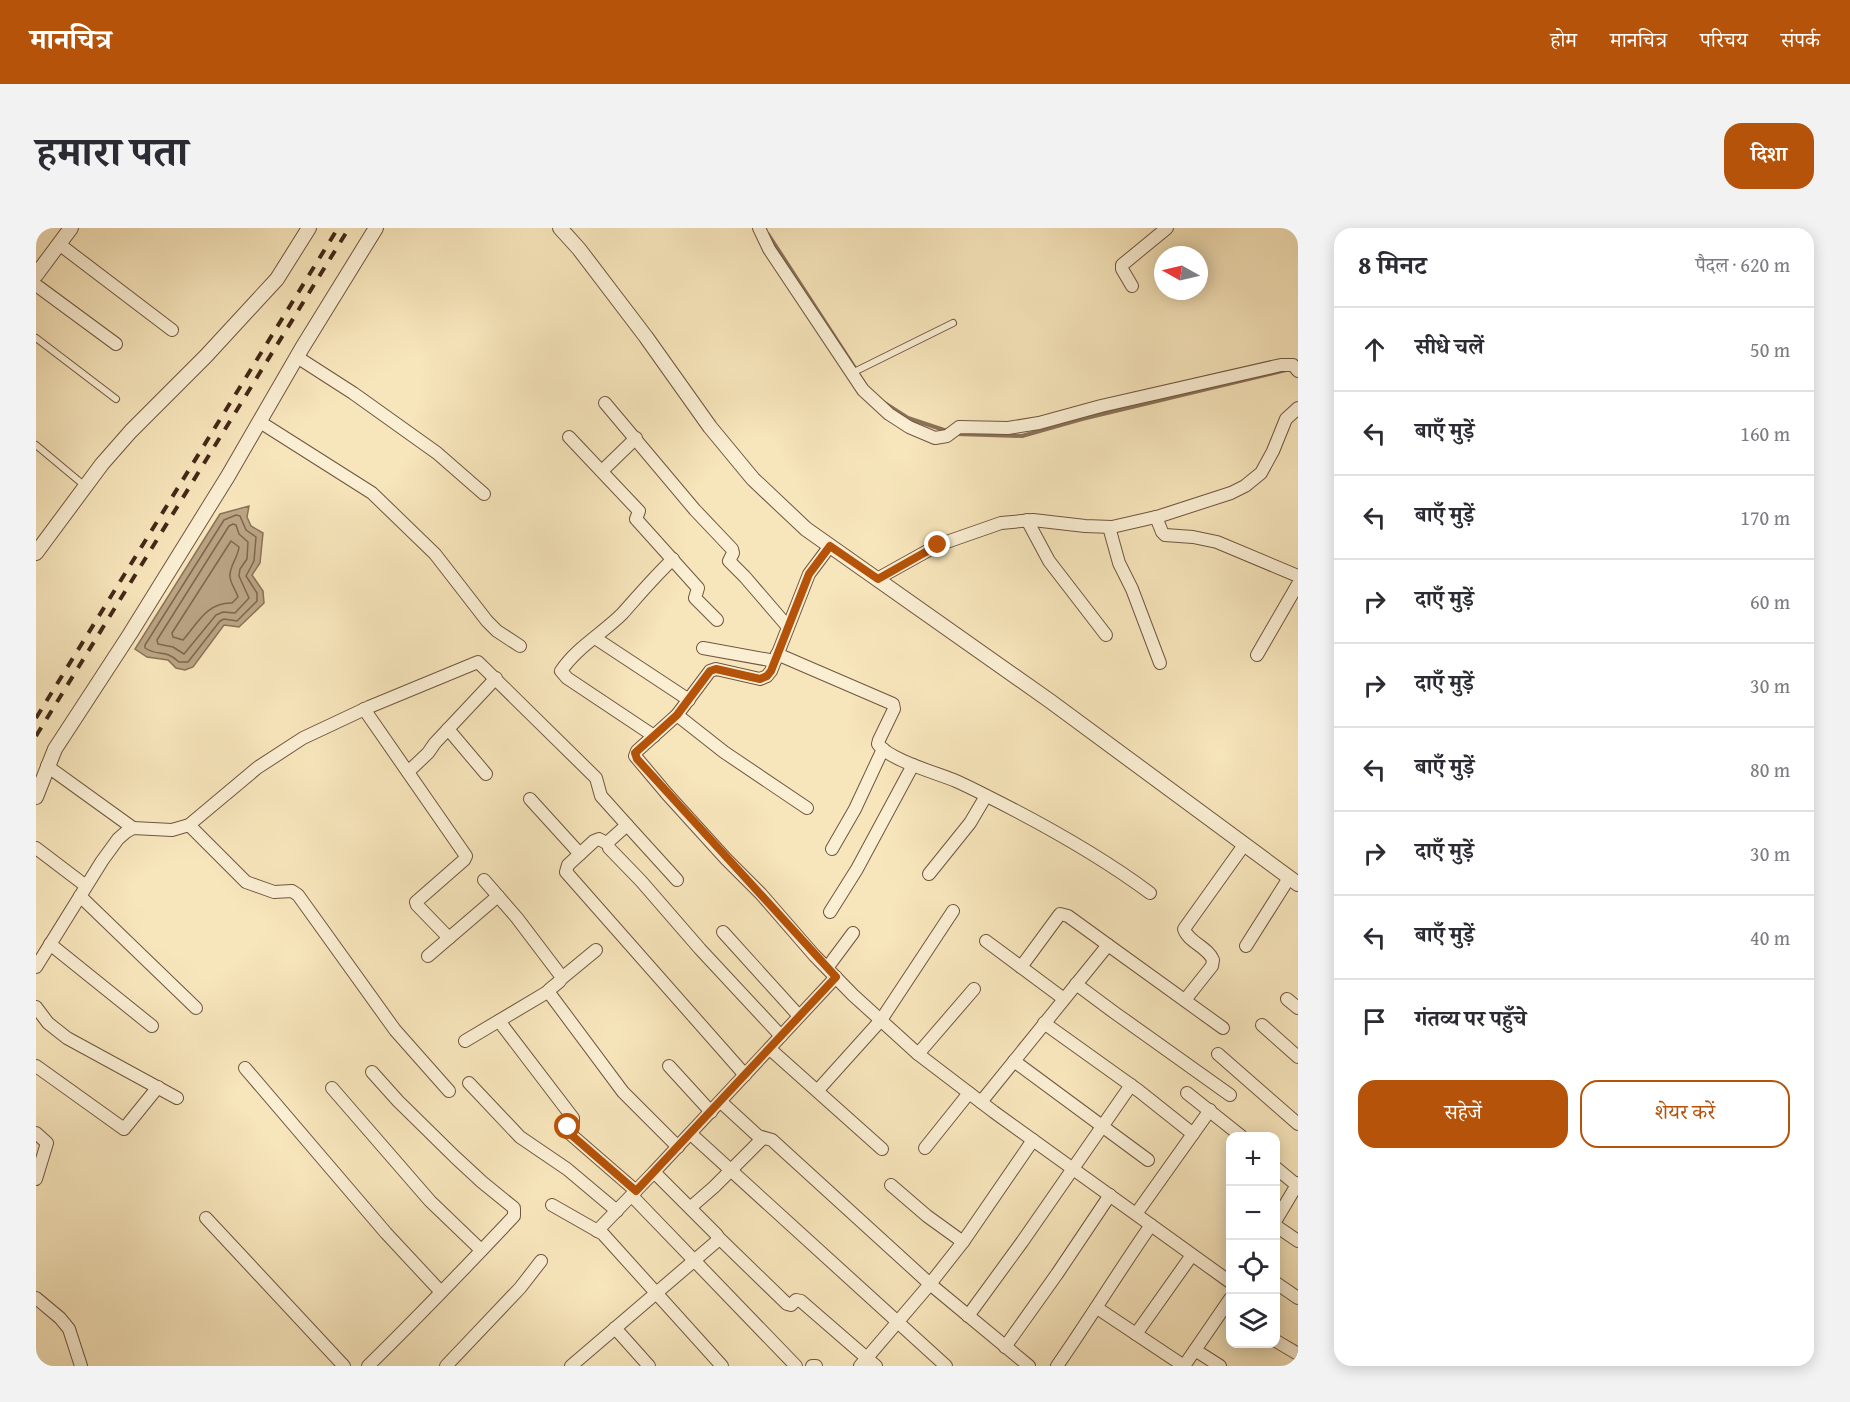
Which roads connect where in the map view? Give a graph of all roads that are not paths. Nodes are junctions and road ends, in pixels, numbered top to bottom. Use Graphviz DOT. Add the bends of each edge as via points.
graph roads {
  1 [pos="71,228"];
  2 [pos="309,228"];
  3 [pos="376,228"];
  4 [pos="560,228"];
  5 [pos="759,228"];
  6 [pos="1167,228"];
  7 [pos="59,244"];
  8 [pos="36,274"];
  9 [pos="36,285"];
  10 [pos="1132,286"];
  11 [pos="953,323"];
  12 [pos="172,330"];
  13 [pos="36,338"];
  14 [pos="116,344"];
  15 [pos="297,357"];
  16 [pos="1296,368"];
  17 [pos="856,372"];
  18 [pos="116,399"];
  19 [pos="605,404"];
  20 [pos="1298,408"];
  21 [pos="261,422"];
  22 [pos="568,437"];
  23 [pos="636,438"];
  24 [pos="36,445"];
  25 [pos="602,471"];
  26 [pos="85,486"];
  27 [pos="484,494"];
  28 [pos="1156,517"];
  29 [pos="1027,520"];
  30 [pos="1109,527"];
  31 [pos="830,546"];
  32 [pos="36,553"];
  33 [pos="672,559"];
  34 [pos="1298,576"];
  35 [pos="878,579"];
  36 [pos="1298,584"];
  37 [pos="717,620"];
  38 [pos="788,627"];
  39 [pos="1106,635"];
  40 [pos="595,638"];
  41 [pos="520,646"];
  42 [pos="703,648"];
  43 [pos="1257,655"];
  44 [pos="776,658"];
  45 [pos="1160,663"];
  46 [pos="496,678"];
  47 [pos="689,700"];
  48 [pos="364,709"];
  49 [pos="677,715"];
  50 [pos="448,729"];
  51 [pos="654,736"];
  52 [pos="883,749"];
  53 [pos="914,765"];
  54 [pos="47,766"];
  55 [pos="408,772"];
  56 [pos="486,774"];
  57 [pos="987,796"];
  58 [pos="36,797"];
  59 [pos="530,800"];
  60 [pos="807,808"];
  61 [pos="189,825"];
  62 [pos="627,825"];
  63 [pos="133,828"];
  64 [pos="608,844"];
  65 [pos="1244,845"];
  66 [pos="36,848"];
  67 [pos="832,849"];
  68 [pos="580,854"];
  69 [pos="929,874"];
  70 [pos="484,880"];
  71 [pos="677,880"];
  72 [pos="1294,881"];
  73 [pos="83,891"];
  74 [pos="1150,893"];
  75 [pos="498,896"];
  76 [pos="952,911"];
  77 [pos="830,912"];
  78 [pos="723,932"];
  79 [pos="853,933"];
  80 [pos="449,938"];
  81 [pos="986,941"];
  82 [pos="50,944"];
  83 [pos="1108,945"];
  84 [pos="1246,946"];
  85 [pos="596,950"];
  86 [pos="428,956"];
  87 [pos="36,967"];
  88 [pos="1021,967"];
  89 [pos="832,973"];
  90 [pos="562,978"];
  91 [pos="1076,984"];
  92 [pos="974,989"];
  93 [pos="549,991"];
  94 [pos="1064,999"];
  95 [pos="1287,999"];
  96 [pos="1185,1000"];
  97 [pos="36,1007"];
  98 [pos="196,1008"];
  99 [pos="1298,1008"];
  100 [pos="799,1017"];
  101 [pos="880,1020"];
  102 [pos="499,1021"];
  103 [pos="1044,1023"];
  104 [pos="1262,1024"];
  105 [pos="152,1026"];
  106 [pos="1223,1028"];
  107 [pos="781,1036"];
  108 [pos="465,1041"];
  109 [pos="770,1048"];
  110 [pos="918,1054"];
  111 [pos="1218,1054"];
  112 [pos="1298,1057"];
  113 [pos="1014,1062"];
  114 [pos="36,1066"];
  115 [pos="669,1066"];
  116 [pos="245,1068"];
  117 [pos="372,1072"];
  118 [pos="745,1075"];
  119 [pos="469,1083"];
  120 [pos="1131,1085"];
  121 [pos="158,1088"];
  122 [pos="332,1088"];
  123 [pos="818,1090"];
  124 [pos="449,1091"];
  125 [pos="969,1093"];
  126 [pos="1187,1093"];
  127 [pos="1230,1095"];
  128 [pos="177,1098"];
  129 [pos="721,1102"];
  130 [pos="981,1102"];
  131 [pos="1210,1110"];
  132 [pos="711,1112"];
  133 [pos="1298,1124"];
  134 [pos="1103,1126"];
  135 [pos="1235,1132"];
  136 [pos="36,1133"];
  137 [pos="692,1134"];
  138 [pos="1193,1134"];
  139 [pos="763,1138"];
  140 [pos="1034,1140"];
  141 [pos="678,1147"];
  142 [pos="925,1148"];
  143 [pos="882,1149"];
  144 [pos="1148,1160"];
  145 [pos="1072,1168"];
  146 [pos="731,1170"];
  147 [pos="654,1172"];
  148 [pos="1280,1172"];
  149 [pos="36,1179"];
  150 [pos="891,1185"];
  151 [pos="1298,1185"];
  152 [pos="634,1193"];
  153 [pos="1110,1195"];
  154 [pos="552,1205"];
  155 [pos="690,1207"];
  156 [pos="617,1211"];
  157 [pos="1280,1212"];
  158 [pos="1136,1214"];
  159 [pos="206,1218"];
  160 [pos="1151,1225"];
  161 [pos="1280,1230"];
  162 [pos="597,1231"];
  163 [pos="718,1237"];
  164 [pos="1298,1241"];
  165 [pos="963,1242"];
  166 [pos="481,1250"];
  167 [pos="1192,1255"];
  168 [pos="695,1260"];
  169 [pos="542,1261"];
  170 [pos="1226,1279"];
  171 [pos="930,1284"];
  172 [pos="1280,1286"];
  173 [pos="441,1292"];
  174 [pos="656,1294"];
  175 [pos="36,1298"];
  176 [pos="1298,1298"];
  177 [pos="1097,1308"];
  178 [pos="1226,1310"];
  179 [pos="968,1316"];
  180 [pos="898,1323"];
  181 [pos="615,1328"];
  182 [pos="1136,1334"];
  183 [pos="1280,1344"];
  184 [pos="1005,1347"];
  185 [pos="1195,1350"];
  186 [pos="1298,1354"];
  187 [pos="576,1364"];
  188 [pos="868,1364"];
  189 [pos="81,1366"];
  190 [pos="344,1366"];
  191 [pos="368,1366"];
  192 [pos="446,1366"];
  193 [pos="649,1366"];
  194 [pos="722,1366"];
  195 [pos="796,1366"];
  196 [pos="946,1366"];
  197 [pos="1029,1366"];
  198 [pos="1057,1366"];
  199 [pos="1184,1366"];
  200 [pos="1220,1366"];
  1 -- 7 [label="street"];
  2 -- 26 [label="street" via="277,279 131,431"];
  3 -- 15 [label="street"];
  4 -- 31 [label="street" via="753,479"];
  5 -- 17 [label="street"];
  6 -- 10 [label="street" via="1122,265"];
  7 -- 8 [label="street"];
  7 -- 12 [label="street"];
  9 -- 14 [label="street"];
  11 -- 17 [label="lane"];
  13 -- 18 [label="lane"];
  15 -- 21 [label="street"];
  15 -- 27 [label="street" via="436,453"];
  16 -- 17 [label="street" via="1281,365 1024,426 961,426 943,438 899,422 871,399"];
  19 -- 23 [label="street"];
  20 -- 28 [label="street" via="1286,419 1268,463 1255,479 1231,493"];
  21 -- 41 [label="street" via="372,493 435,554 494,628"];
  21 -- 54 [label="street"];
  22 -- 25 [label="street"];
  23 -- 25 [label="street"];
  23 -- 38 [label="street" via="732,549 729,561"];
  24 -- 26 [label="lane"];
  25 -- 33 [label="street" via="639,511 636,519"];
  26 -- 32 [label="street"];
  28 -- 30 [label="street"];
  28 -- 34 [label="street" via="1165,535 1217,542"];
  29 -- 30 [label="street"];
  29 -- 35 [label="street" via="1001,523 938,545"];
  29 -- 39 [label="street" via="1050,561"];
  30 -- 45 [label="street" via="1119,563"];
  31 -- 35 [label="street"];
  31 -- 38 [label="street" via="809,574"];
  33 -- 37 [label="street" via="698,588 695,598"];
  33 -- 40 [label="street"];
  35 -- 65 [label="street"];
  36 -- 43 [label="street"];
  38 -- 44 [label="street"];
  40 -- 47 [label="street"];
  40 -- 51 [label="street" via="561,673"];
  42 -- 44 [label="street"];
  44 -- 47 [label="street" via="767,676 760,679 712,670"];
  44 -- 52 [label="street" via="893,704 878,744"];
  46 -- 48 [label="street" via="476,662"];
  46 -- 50 [label="street"];
  46 -- 62 [label="street" via="596,778 600,794"];
  47 -- 49 [label="street"];
  48 -- 55 [label="street"];
  48 -- 61 [label="street" via="303,738 257,768"];
  49 -- 51 [label="street"];
  49 -- 60 [label="street"];
  50 -- 55 [label="street"];
  50 -- 56 [label="street"];
  51 -- 89 [label="street" via="635,753 637,759"];
  52 -- 53 [label="street"];
  52 -- 67 [label="street"];
  53 -- 57 [label="street"];
  53 -- 77 [label="street"];
  54 -- 58 [label="street"];
  54 -- 63 [label="street"];
  55 -- 80 [label="street" via="466,856 416,902"];
  57 -- 69 [label="street"];
  57 -- 74 [label="street" via="1109,864"];
  59 -- 68 [label="street"];
  61 -- 63 [label="street" via="172,830"];
  61 -- 124 [label="street" via="246,882 298,895 395,1030"];
  62 -- 64 [label="street"];
  62 -- 71 [label="street"];
  63 -- 73 [label="street" via="110,848"];
  64 -- 68 [label="street" via="596,839"];
  64 -- 107 [label="street"];
  65 -- 72 [label="street"];
  65 -- 96 [label="street" via="1184,929 1214,960"];
  66 -- 73 [label="street"];
  68 -- 118 [label="street" via="566,867 569,876"];
  70 -- 75 [label="street"];
  72 -- 84 [label="street"];
  73 -- 82 [label="street"];
  73 -- 98 [label="street"];
  75 -- 80 [label="street"];
  75 -- 90 [label="street"];
  76 -- 101 [label="street"];
  78 -- 100 [label="street"];
  79 -- 89 [label="street"];
  80 -- 86 [label="street"];
  81 -- 88 [label="street"];
  82 -- 87 [label="street"];
  82 -- 105 [label="street"];
  83 -- 88 [label="street" via="1060,914"];
  83 -- 91 [label="street"];
  83 -- 96 [label="street"];
  85 -- 90 [label="street"];
  88 -- 94 [label="street"];
  89 -- 100 [label="street"];
  89 -- 101 [label="street"];
  90 -- 93 [label="street"];
  91 -- 94 [label="street"];
  91 -- 127 [label="street"];
  92 -- 110 [label="street"];
  93 -- 102 [label="street"];
  93 -- 141 [label="street" via="623,1092"];
  94 -- 103 [label="street"];
  95 -- 99 [label="street"];
  96 -- 106 [label="street"];
  97 -- 121 [label="street" via="67,1038"];
  100 -- 107 [label="street"];
  101 -- 110 [label="street"];
  101 -- 123 [label="street"];
  102 -- 108 [label="street"];
  102 -- 152 [label="street" via="573,1118 568,1132"];
  103 -- 113 [label="street"];
  103 -- 120 [label="street"];
  104 -- 112 [label="street"];
  107 -- 109 [label="street"];
  109 -- 118 [label="street"];
  109 -- 123 [label="street"];
  110 -- 125 [label="street"];
  111 -- 133 [label="street"];
  113 -- 130 [label="street"];
  113 -- 134 [label="street"];
  114 -- 121 [label="street" via="124,1129"];
  115 -- 132 [label="street"];
  116 -- 173 [label="street"];
  117 -- 166 [label="street" via="418,1121 515,1209 514,1216"];
  118 -- 129 [label="street"];
  119 -- 156 [label="street" via="520,1137 567,1169"];
  120 -- 134 [label="street"];
  120 -- 138 [label="street"];
  121 -- 128 [label="street"];
  122 -- 166 [label="street" via="430,1201"];
  123 -- 143 [label="street"];
  125 -- 130 [label="street"];
  125 -- 142 [label="street"];
  126 -- 131 [label="street"];
  129 -- 132 [label="street"];
  129 -- 139 [label="street"];
  130 -- 140 [label="street"];
  131 -- 135 [label="street"];
  131 -- 138 [label="street"];
  132 -- 137 [label="street"];
  134 -- 144 [label="street"];
  134 -- 145 [label="street"];
  136 -- 149 [label="street" via="47,1143"];
  137 -- 141 [label="street"];
  137 -- 146 [label="street"];
  138 -- 158 [label="street"];
  139 -- 146 [label="street"];
  139 -- 171 [label="street" via="772,1140"];
  140 -- 145 [label="street"];
  140 -- 165 [label="street"];
  141 -- 147 [label="street"];
  145 -- 153 [label="street"];
  145 -- 179 [label="street"];
  146 -- 155 [label="street"];
  146 -- 180 [label="street"];
  147 -- 152 [label="street"];
  147 -- 155 [label="street"];
  148 -- 151 [label="street"];
  150 -- 165 [label="street"];
  151 -- 157 [label="street"];
  152 -- 156 [label="street"];
  152 -- 168 [label="street"];
  153 -- 158 [label="street"];
  153 -- 184 [label="street"];
  154 -- 162 [label="street"];
  155 -- 163 [label="street"];
  156 -- 162 [label="street"];
  158 -- 160 [label="street"];
  159 -- 190 [label="street"];
  160 -- 167 [label="street"];
  160 -- 177 [label="street"];
  161 -- 164 [label="street"];
  162 -- 174 [label="street"];
  163 -- 168 [label="street"];
  163 -- 188 [label="street" via="787,1304 801,1301"];
  165 -- 171 [label="street"];
  166 -- 173 [label="street"];
  167 -- 170 [label="street"];
  167 -- 182 [label="street"];
  168 -- 174 [label="street"];
  168 -- 195 [label="street"];
  169 -- 192 [label="street"];
  171 -- 179 [label="street"];
  171 -- 180 [label="street"];
  172 -- 176 [label="street"];
  173 -- 191 [label="street"];
  174 -- 181 [label="street"];
  174 -- 194 [label="street"];
  175 -- 189 [label="street" via="69,1329"];
  177 -- 182 [label="street"];
  177 -- 198 [label="street"];
  178 -- 185 [label="street"];
  179 -- 184 [label="street"];
  180 -- 188 [label="street"];
  180 -- 196 [label="street"];
  181 -- 187 [label="street"];
  181 -- 193 [label="street"];
  182 -- 199 [label="street"];
  183 -- 186 [label="street"];
  184 -- 197 [label="street"];
  185 -- 199 [label="street"];
  185 -- 200 [label="street"];
}
